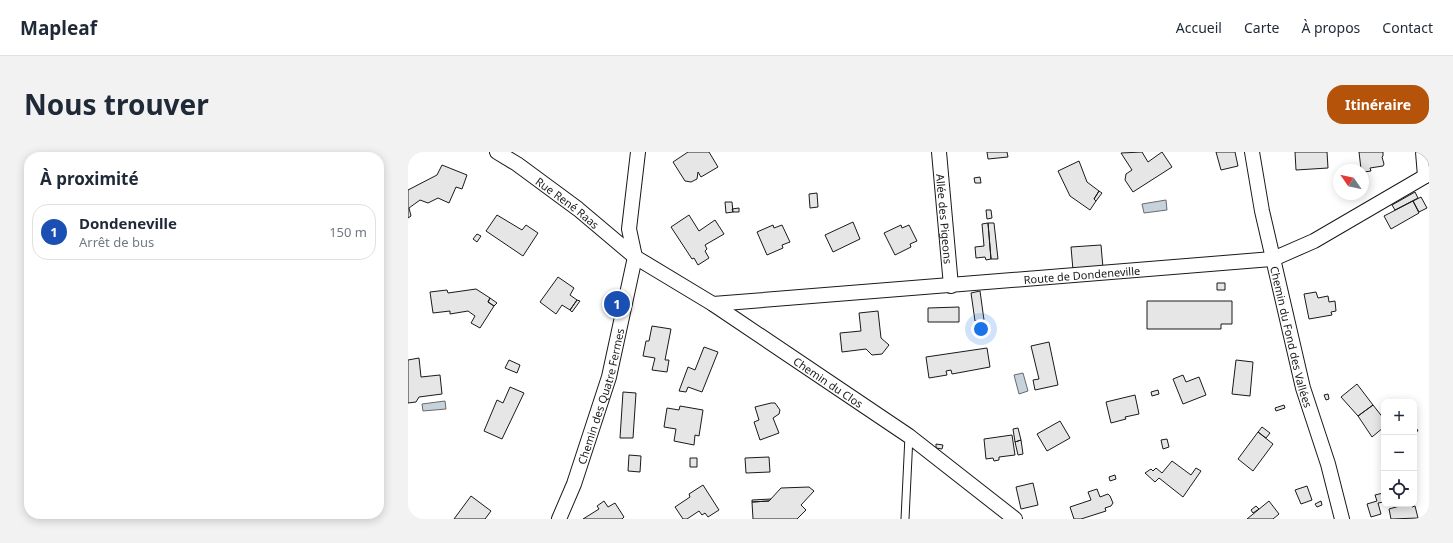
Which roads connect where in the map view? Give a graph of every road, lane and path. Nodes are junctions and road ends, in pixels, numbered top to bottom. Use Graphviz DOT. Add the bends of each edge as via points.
graph roads {
  1 [pos="497,152"];
  2 [pos="638,152"];
  3 [pos="940,152"];
  4 [pos="1252,152"];
  5 [pos="1423,152"];
  6 [pos="1427,175"];
  7 [pos="635,257"];
  8 [pos="1273,259"];
  9 [pos="951,286"];
  10 [pos="713,304"];
  11 [pos="909,436"];
  12 [pos="559,519"];
  13 [pos="905,519"];
  14 [pos="1015,519"];
  15 [pos="1342,519"];
  1 -- 7 [label="street, Rue René Raas" via="578,209"];
  2 -- 7 [label="street, Chemin des Quatre Fermes" via="629,229"];
  3 -- 9 [label="street, Allée des Pigeons"];
  4 -- 8 [label="street, Chemin du Fond des Vallées"];
  5 -- 6 [label="street"];
  6 -- 8 [label="street, Route de Dondeneville" via="1314,241"];
  7 -- 10 [label="street, Chemin du Clos"];
  7 -- 12 [label="street, Chemin des Quatre Fermes" via="609,377 574,484"];
  8 -- 9 [label="street, Route de Dondeneville"];
  8 -- 15 [label="street, Chemin du Fond des Vallées" via="1303,388 1328,464"];
  9 -- 10 [label="street, Route de Dondeneville"];
  10 -- 11 [label="street, Chemin du Clos"];
  11 -- 13 [label="lane"];
  11 -- 14 [label="street, Chemin du Clos"];
}
